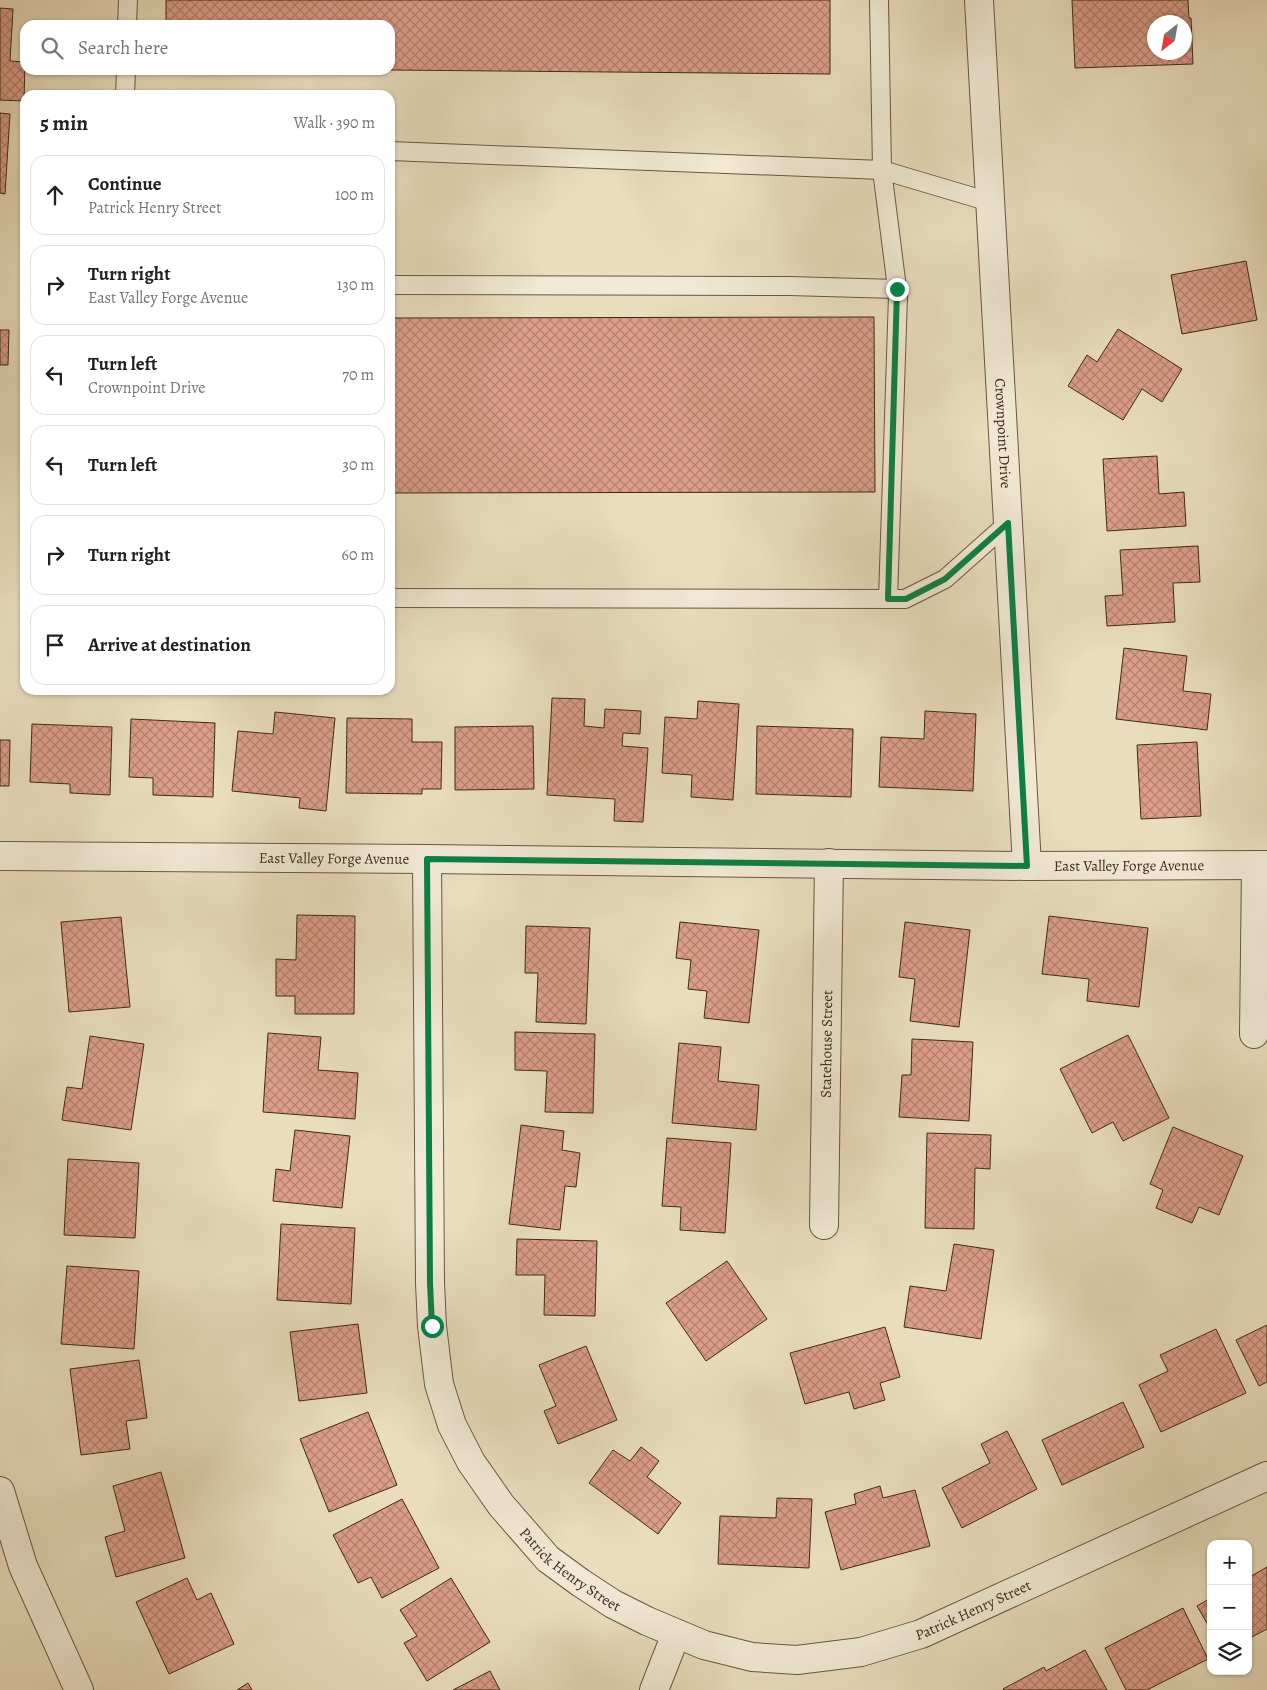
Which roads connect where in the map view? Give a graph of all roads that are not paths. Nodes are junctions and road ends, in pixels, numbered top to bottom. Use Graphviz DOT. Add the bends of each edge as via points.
graph roads {
  1 [pos="128,0"];
  2 [pos="879,0"];
  3 [pos="979,0"];
  4 [pos="127,20"];
  5 [pos="126,75"];
  6 [pos="126,90"];
  7 [pos="395,151"];
  8 [pos="882,170"];
  9 [pos="990,202"];
  10 [pos="395,285"];
  11 [pos="897,289"];
  12 [pos="1008,523"];
  13 [pos="395,598"];
  14 [pos="888,599"];
  15 [pos="0,856"];
  16 [pos="427,859"];
  17 [pos="829,863"];
  18 [pos="1261,865"];
  19 [pos="1027,866"];
  20 [pos="1254,1034"];
  21 [pos="824,1225"];
  22 [pos="1267,1476"];
  23 [pos="0,1491"];
  24 [pos="676,1634"];
  25 [pos="79,1690"];
  26 [pos="654,1690"];
  1 -- 4 [label="lane"];
  2 -- 8 [label="lane"];
  3 -- 9 [label="street, Crownpoint Drive"];
  5 -- 6 [label="lane"];
  7 -- 8 [label="lane"];
  8 -- 9 [label="lane"];
  8 -- 11 [label="lane"];
  9 -- 12 [label="street, Crownpoint Drive"];
  10 -- 11 [label="lane"];
  11 -- 14 [label="lane"];
  12 -- 14 [label="lane" via="945,579 906,599"];
  12 -- 19 [label="street, Crownpoint Drive"];
  13 -- 14 [label="lane"];
  15 -- 16 [label="street, East Valley Forge Avenue"];
  16 -- 17 [label="street, East Valley Forge Avenue"];
  16 -- 24 [label="street, Patrick Henry Street" via="430,1283 439,1384 452,1426 501,1505 548,1559 613,1604"];
  17 -- 19 [label="street, East Valley Forge Avenue"];
  17 -- 21 [label="street, Statehouse Street"];
  18 -- 19 [label="street, East Valley Forge Avenue"];
  18 -- 20 [label="street"];
  22 -- 24 [label="street, Patrick Henry Street" via="921,1634 861,1652 797,1660 752,1657"];
  23 -- 25 [label="street" via="23,1566"];
  24 -- 26 [label="street"];
}
